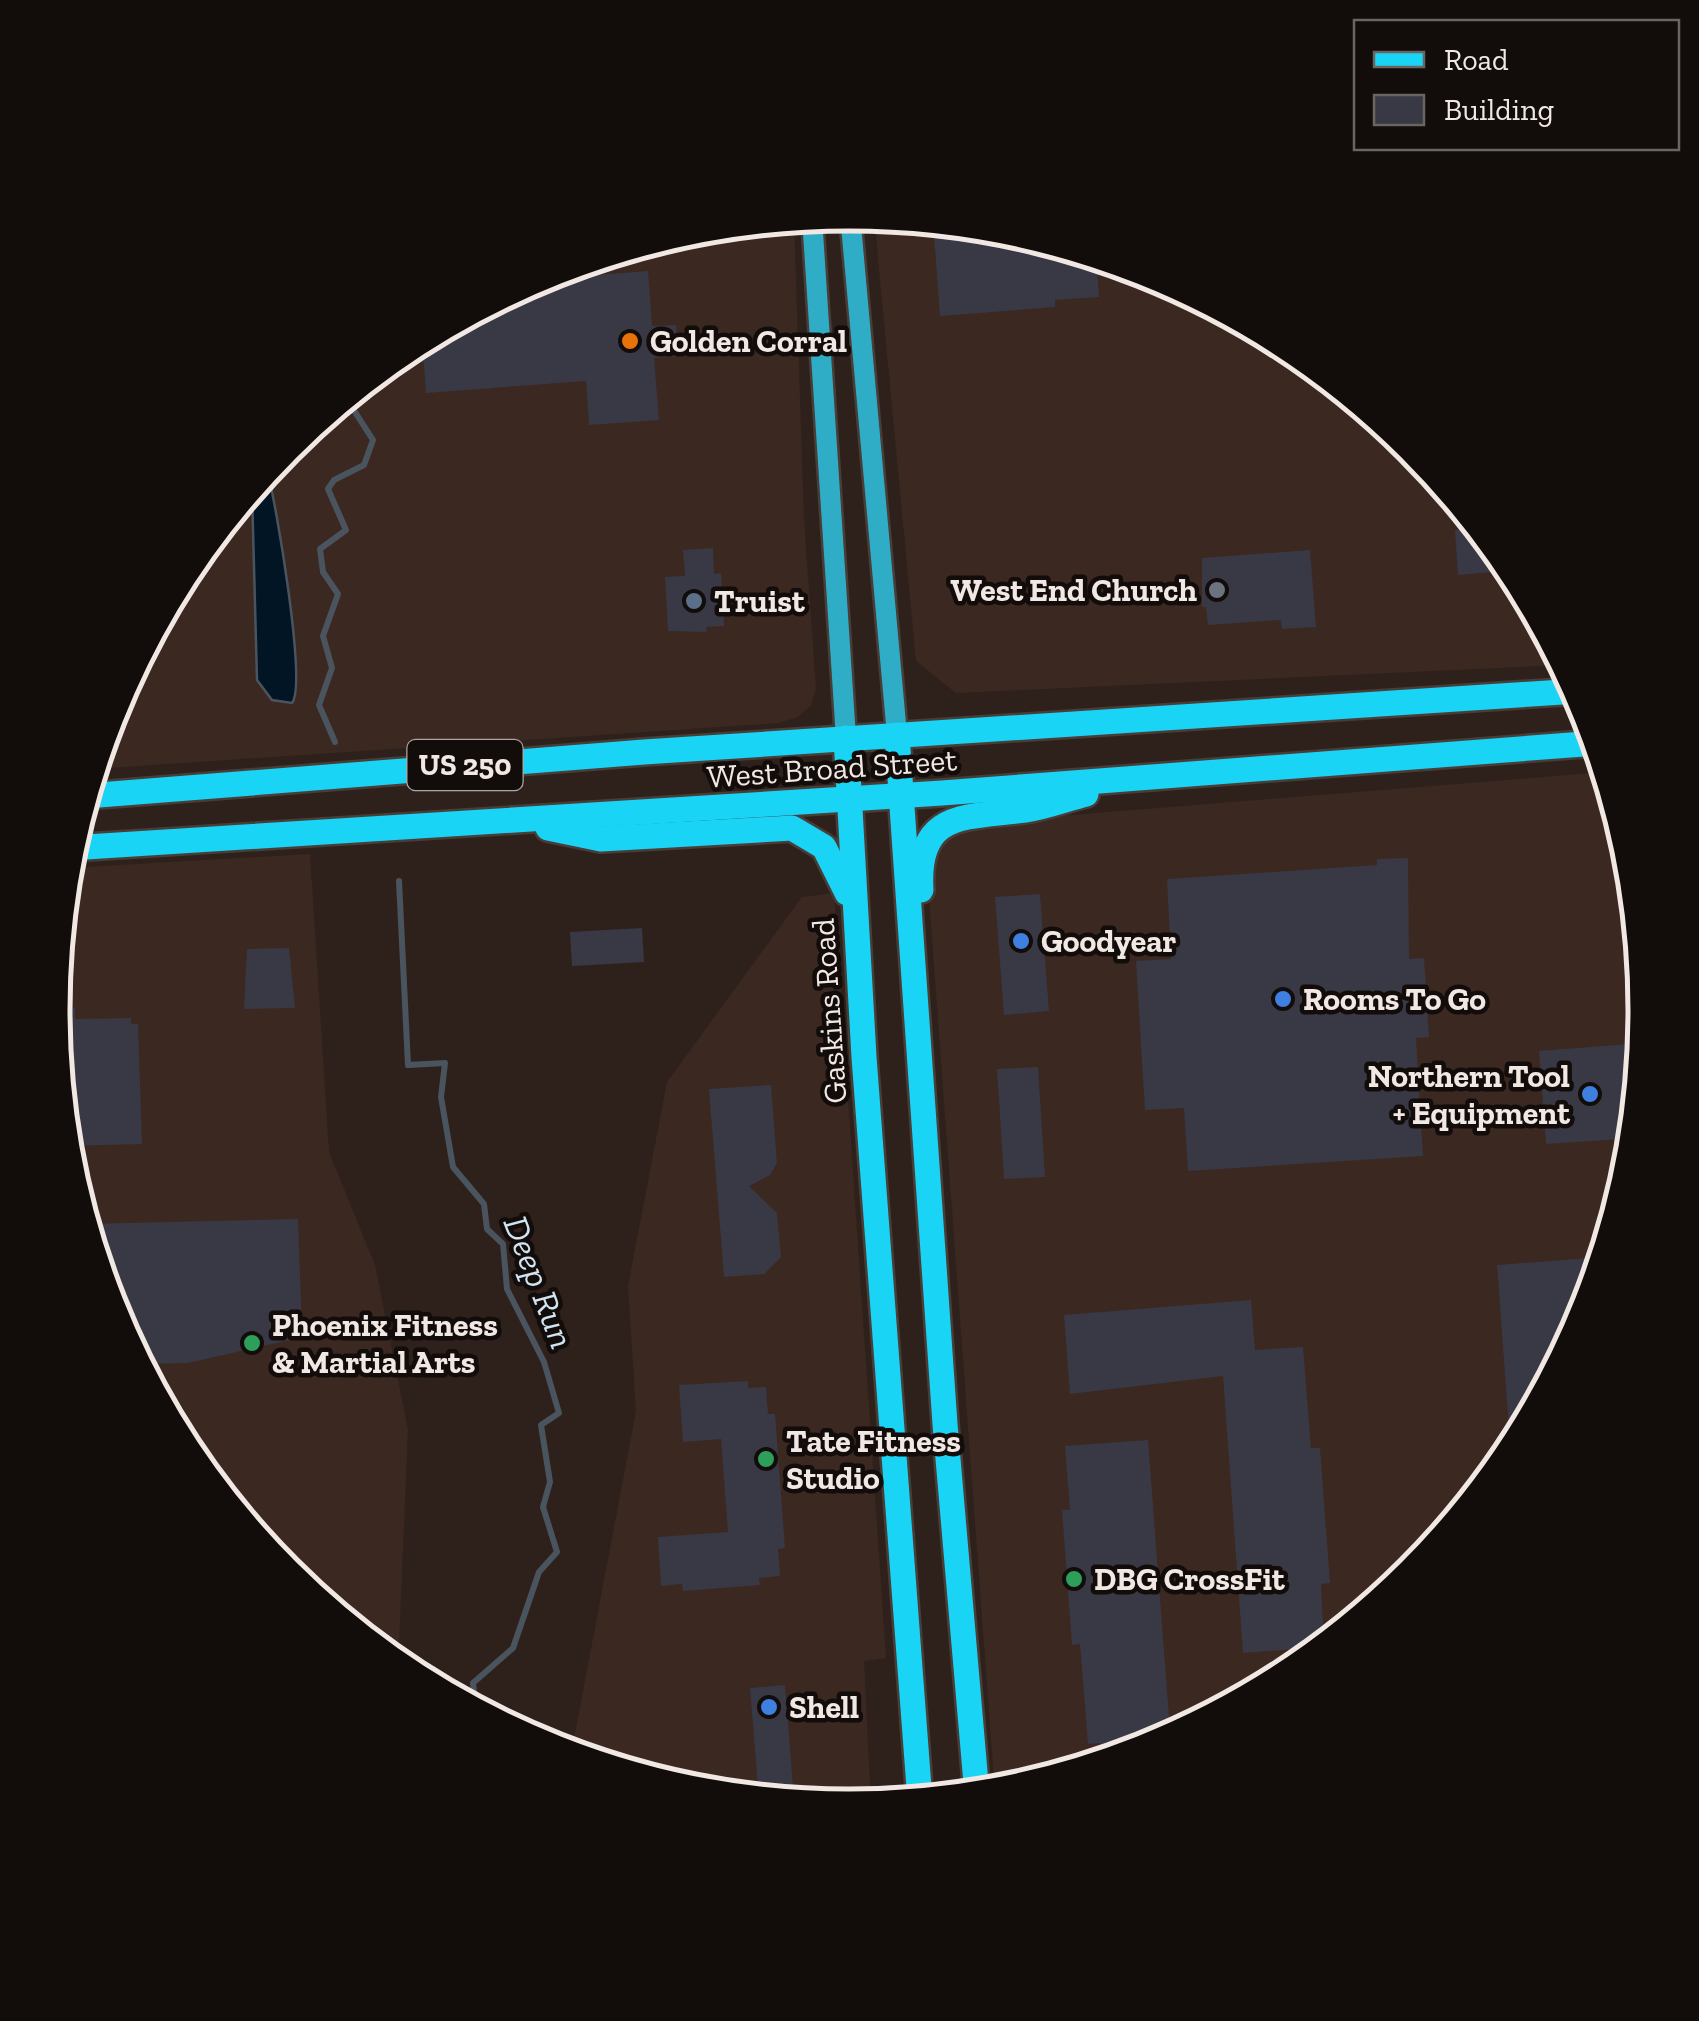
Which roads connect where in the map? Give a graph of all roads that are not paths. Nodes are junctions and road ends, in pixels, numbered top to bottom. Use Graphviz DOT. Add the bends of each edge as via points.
graph roads {
  1 [pos="852,231"];
  2 [pos="813,232"];
  3 [pos="1561,693"];
  4 [pos="897,735"];
  5 [pos="846,738"];
  6 [pos="1582,744"];
  7 [pos="1145,779"];
  8 [pos="101,795"];
  9 [pos="900,796"];
  10 [pos="850,799"];
  11 [pos="519,821"];
  12 [pos="88,847"];
  13 [pos="855,912"];
  14 [pos="918,1044"];
  15 [pos="977,1779"];
  16 [pos="919,1786"];
  1 -- 4 [label="main road"];
  2 -- 5 [label="main road, Gaskins Road"];
  3 -- 4 [label="main road, West Broad Street / US 250"];
  4 -- 5 [label="main road, West Broad Street / US 250"];
  4 -- 9 [label="main road"];
  5 -- 8 [label="main road, West Broad Street / US 250"];
  5 -- 10 [label="main road, Gaskins Road"];
  6 -- 7 [label="main road, West Broad Street / US 250"];
  7 -- 9 [label="main road, West Broad Street / US 250"];
  7 -- 14 [label="main road" via="1027,810 965,815 934,834 921,864 928,993"];
  9 -- 10 [label="main road, West Broad Street / US 250"];
  9 -- 14 [label="main road"];
  10 -- 11 [label="main road, West Broad Street / US 250"];
  10 -- 13 [label="main road, Gaskins Road"];
  11 -- 12 [label="main road, West Broad Street / US 250"];
  11 -- 13 [label="main road" via="601,840 792,828 824,847"];
  13 -- 16 [label="main road, Gaskins Road"];
  14 -- 15 [label="main road"];
}
